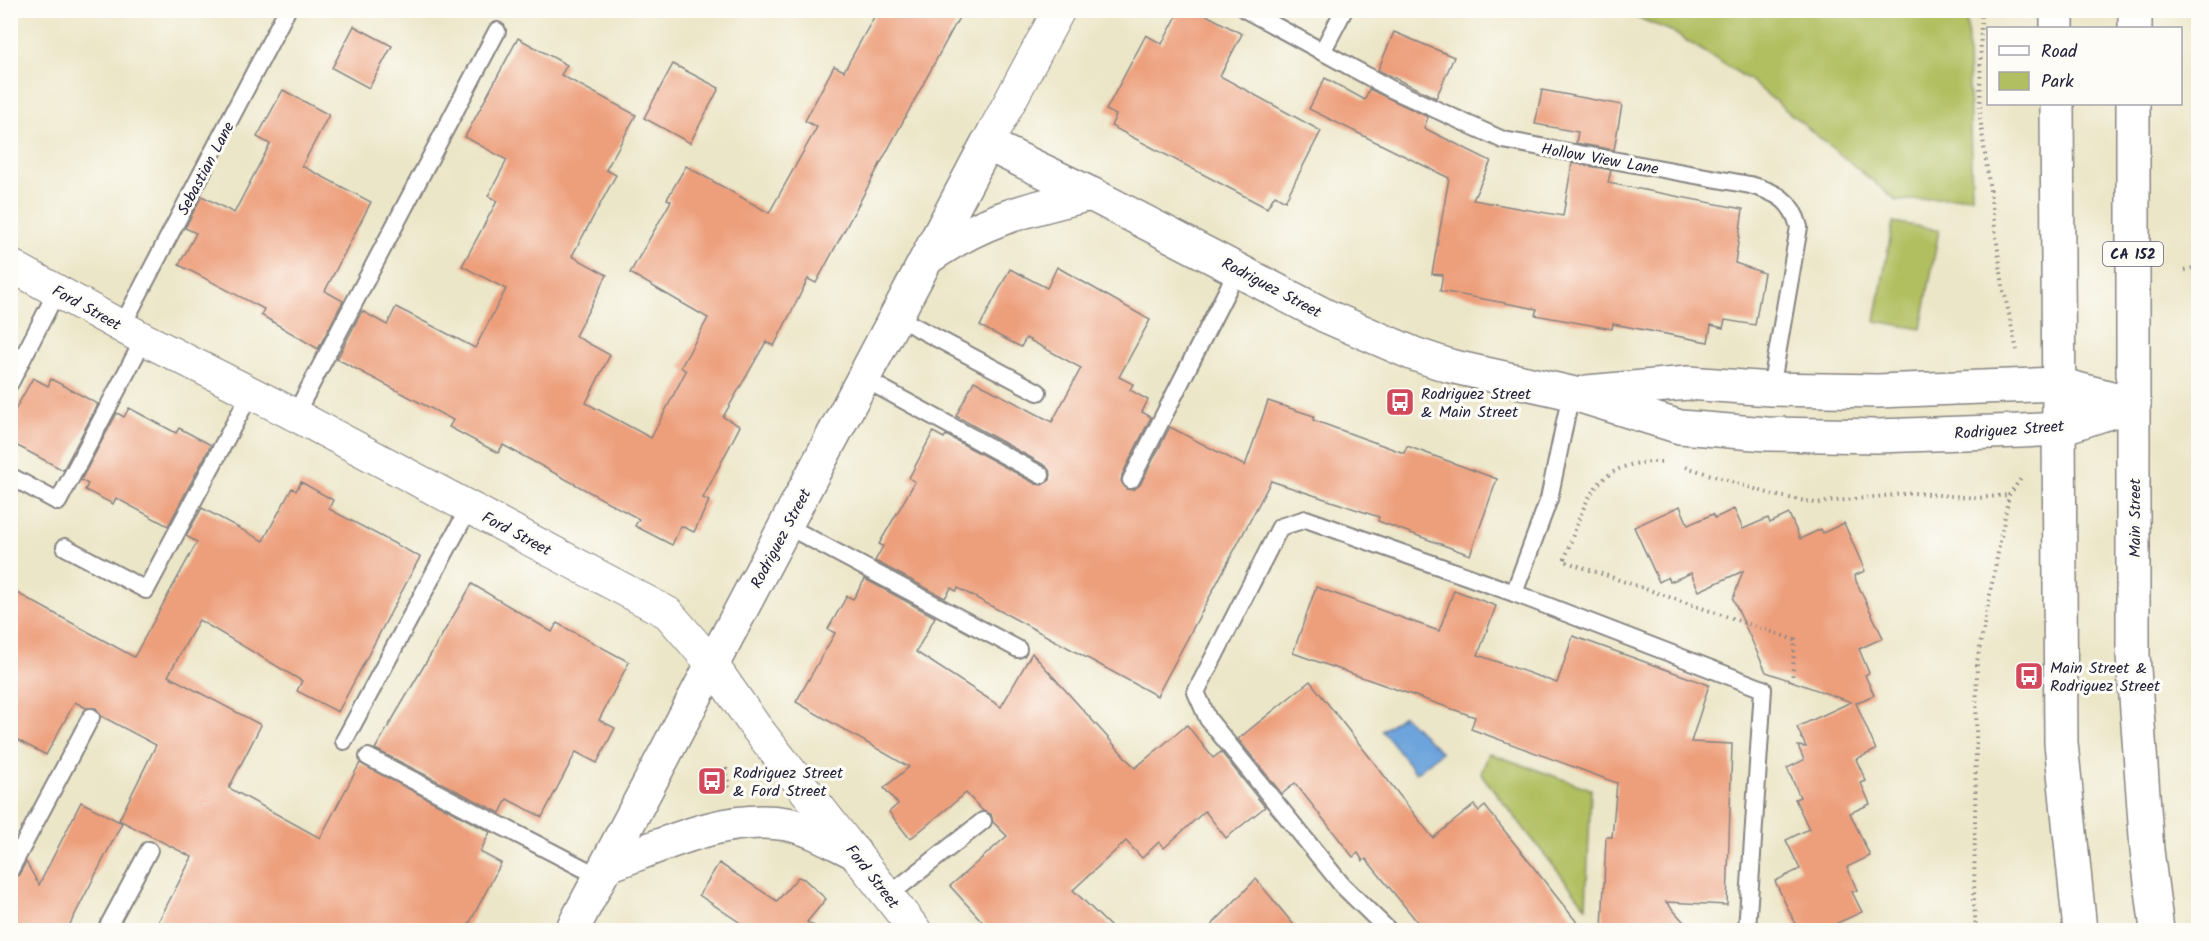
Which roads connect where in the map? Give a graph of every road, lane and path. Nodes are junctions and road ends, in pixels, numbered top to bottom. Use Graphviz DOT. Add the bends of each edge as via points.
graph roads {
  1 [pos="287,10"];
  2 [pos="1059,10"];
  3 [pos="1246,10"];
  4 [pos="1344,10"];
  5 [pos="1981,10"];
  6 [pos="2057,10"];
  7 [pos="2135,10"];
  8 [pos="2057,27"];
  9 [pos="2134,27"];
  10 [pos="497,31"];
  11 [pos="1322,52"];
  12 [pos="2057,105"];
  13 [pos="2133,105"];
  14 [pos="987,144"];
  15 [pos="1091,194"];
  16 [pos="924,260"];
  17 [pos="10,265"];
  18 [pos="2199,267"];
  19 [pos="1238,269"];
  20 [pos="2185,270"];
  21 [pos="57,291"];
  22 [pos="895,316"];
  23 [pos="133,333"];
  24 [pos="2016,339"];
  25 [pos="863,378"];
  26 [pos="10,383"];
  27 [pos="2058,384"];
  28 [pos="1771,389"];
  29 [pos="1038,392"];
  30 [pos="1571,393"];
  31 [pos="250,394"];
  32 [pos="2134,404"];
  33 [pos="295,415"];
  34 [pos="2058,429"];
  35 [pos="1671,464"];
  36 [pos="1680,466"];
  37 [pos="1041,475"];
  38 [pos="2023,475"];
  39 [pos="10,477"];
  40 [pos="1131,480"];
  41 [pos="2009,495"];
  42 [pos="469,508"];
  43 [pos="787,526"];
  44 [pos="65,547"];
  45 [pos="1514,594"];
  46 [pos="1018,649"];
  47 [pos="712,664"];
  48 [pos="1792,686"];
  49 [pos="91,717"];
  50 [pos="344,741"];
  51 [pos="368,757"];
  52 [pos="983,821"];
  53 [pos="149,850"];
  54 [pos="854,852"];
  55 [pos="10,870"];
  56 [pos="603,872"];
  57 [pos="888,896"];
  58 [pos="106,930"];
  59 [pos="572,930"];
  60 [pos="915,930"];
  61 [pos="1388,930"];
  62 [pos="1748,930"];
  63 [pos="1976,930"];
  64 [pos="2080,930"];
  65 [pos="2157,930"];
  1 -- 23 [label="lane, Sebastian Lane"];
  2 -- 14 [label="street, Rodriguez Street"];
  3 -- 11 [label="lane, Hollow View Lane"];
  4 -- 11 [label="lane"];
  5 -- 24 [label="path" via="1980,117 2003,287"];
  6 -- 8 [label="street"];
  7 -- 9 [label="street"];
  10 -- 33 [label="lane"];
  11 -- 28 [label="lane, Hollow View Lane" via="1503,140 1750,185 1778,194 1792,208 1799,227"];
  12 -- 27 [label="street"];
  13 -- 32 [label="street, Main Street / CA 152"];
  14 -- 15 [label="street, Rodriguez Street"];
  14 -- 16 [label="street, Rodriguez Street"];
  15 -- 16 [label="street" via="1004,216 961,235"];
  15 -- 19 [label="street, Rodriguez Street"];
  16 -- 22 [label="street, Rodriguez Street"];
  17 -- 21 [label="street, Ford Street"];
  18 -- 20 [label="path"];
  19 -- 30 [label="street, Rodriguez Street" via="1326,316 1414,354"];
  19 -- 40 [label="lane"];
  21 -- 23 [label="street, Ford Street"];
  21 -- 26 [label="lane"];
  22 -- 25 [label="street, Rodriguez Street"];
  22 -- 29 [label="lane"];
  23 -- 31 [label="street, Ford Street"];
  23 -- 39 [label="lane, Sebastian Lane" via="58,502"];
  25 -- 37 [label="lane"];
  25 -- 43 [label="street, Rodriguez Street"];
  27 -- 28 [label="street, Rodriguez Street" via="1877,391"];
  27 -- 32 [label="street, Rodriguez Street"];
  27 -- 34 [label="street"];
  28 -- 30 [label="street, Rodriguez Street" via="1688,383"];
  30 -- 34 [label="street, Rodriguez Street" via="1680,428 1877,436"];
  30 -- 45 [label="lane" via="1551,492"];
  31 -- 33 [label="street, Ford Street"];
  31 -- 44 [label="lane" via="146,590"];
  32 -- 34 [label="street, Rodriguez Street"];
  32 -- 65 [label="street, Main Street / CA 152" via="2133,654"];
  33 -- 42 [label="street, Ford Street"];
  34 -- 64 [label="street" via="2061,743"];
  35 -- 48 [label="path" via="1626,465 1599,482 1590,492 1564,561 1795,640"];
  36 -- 41 [label="path" via="1774,495 1816,503 1914,494 1977,498"];
  38 -- 41 [label="path"];
  41 -- 63 [label="path" via="1977,662"];
  42 -- 47 [label="street, Ford Street" via="668,614"];
  42 -- 50 [label="lane"];
  43 -- 46 [label="lane"];
  43 -- 47 [label="street, Rodriguez Street"];
  45 -- 61 [label="lane" via="1305,519 1280,527 1196,692 1208,719 1342,885"];
  45 -- 62 [label="lane" via="1763,689"];
  47 -- 54 [label="street, Ford Street" via="755,726"];
  47 -- 56 [label="street, Rodriguez Street"];
  49 -- 55 [label="lane"];
  51 -- 56 [label="lane"];
  52 -- 57 [label="lane"];
  53 -- 58 [label="lane"];
  54 -- 56 [label="street" via="788,825 735,824 702,831"];
  54 -- 57 [label="street, Ford Street"];
  56 -- 59 [label="street, Rodriguez Street"];
  57 -- 60 [label="street, Ford Street"];
}
